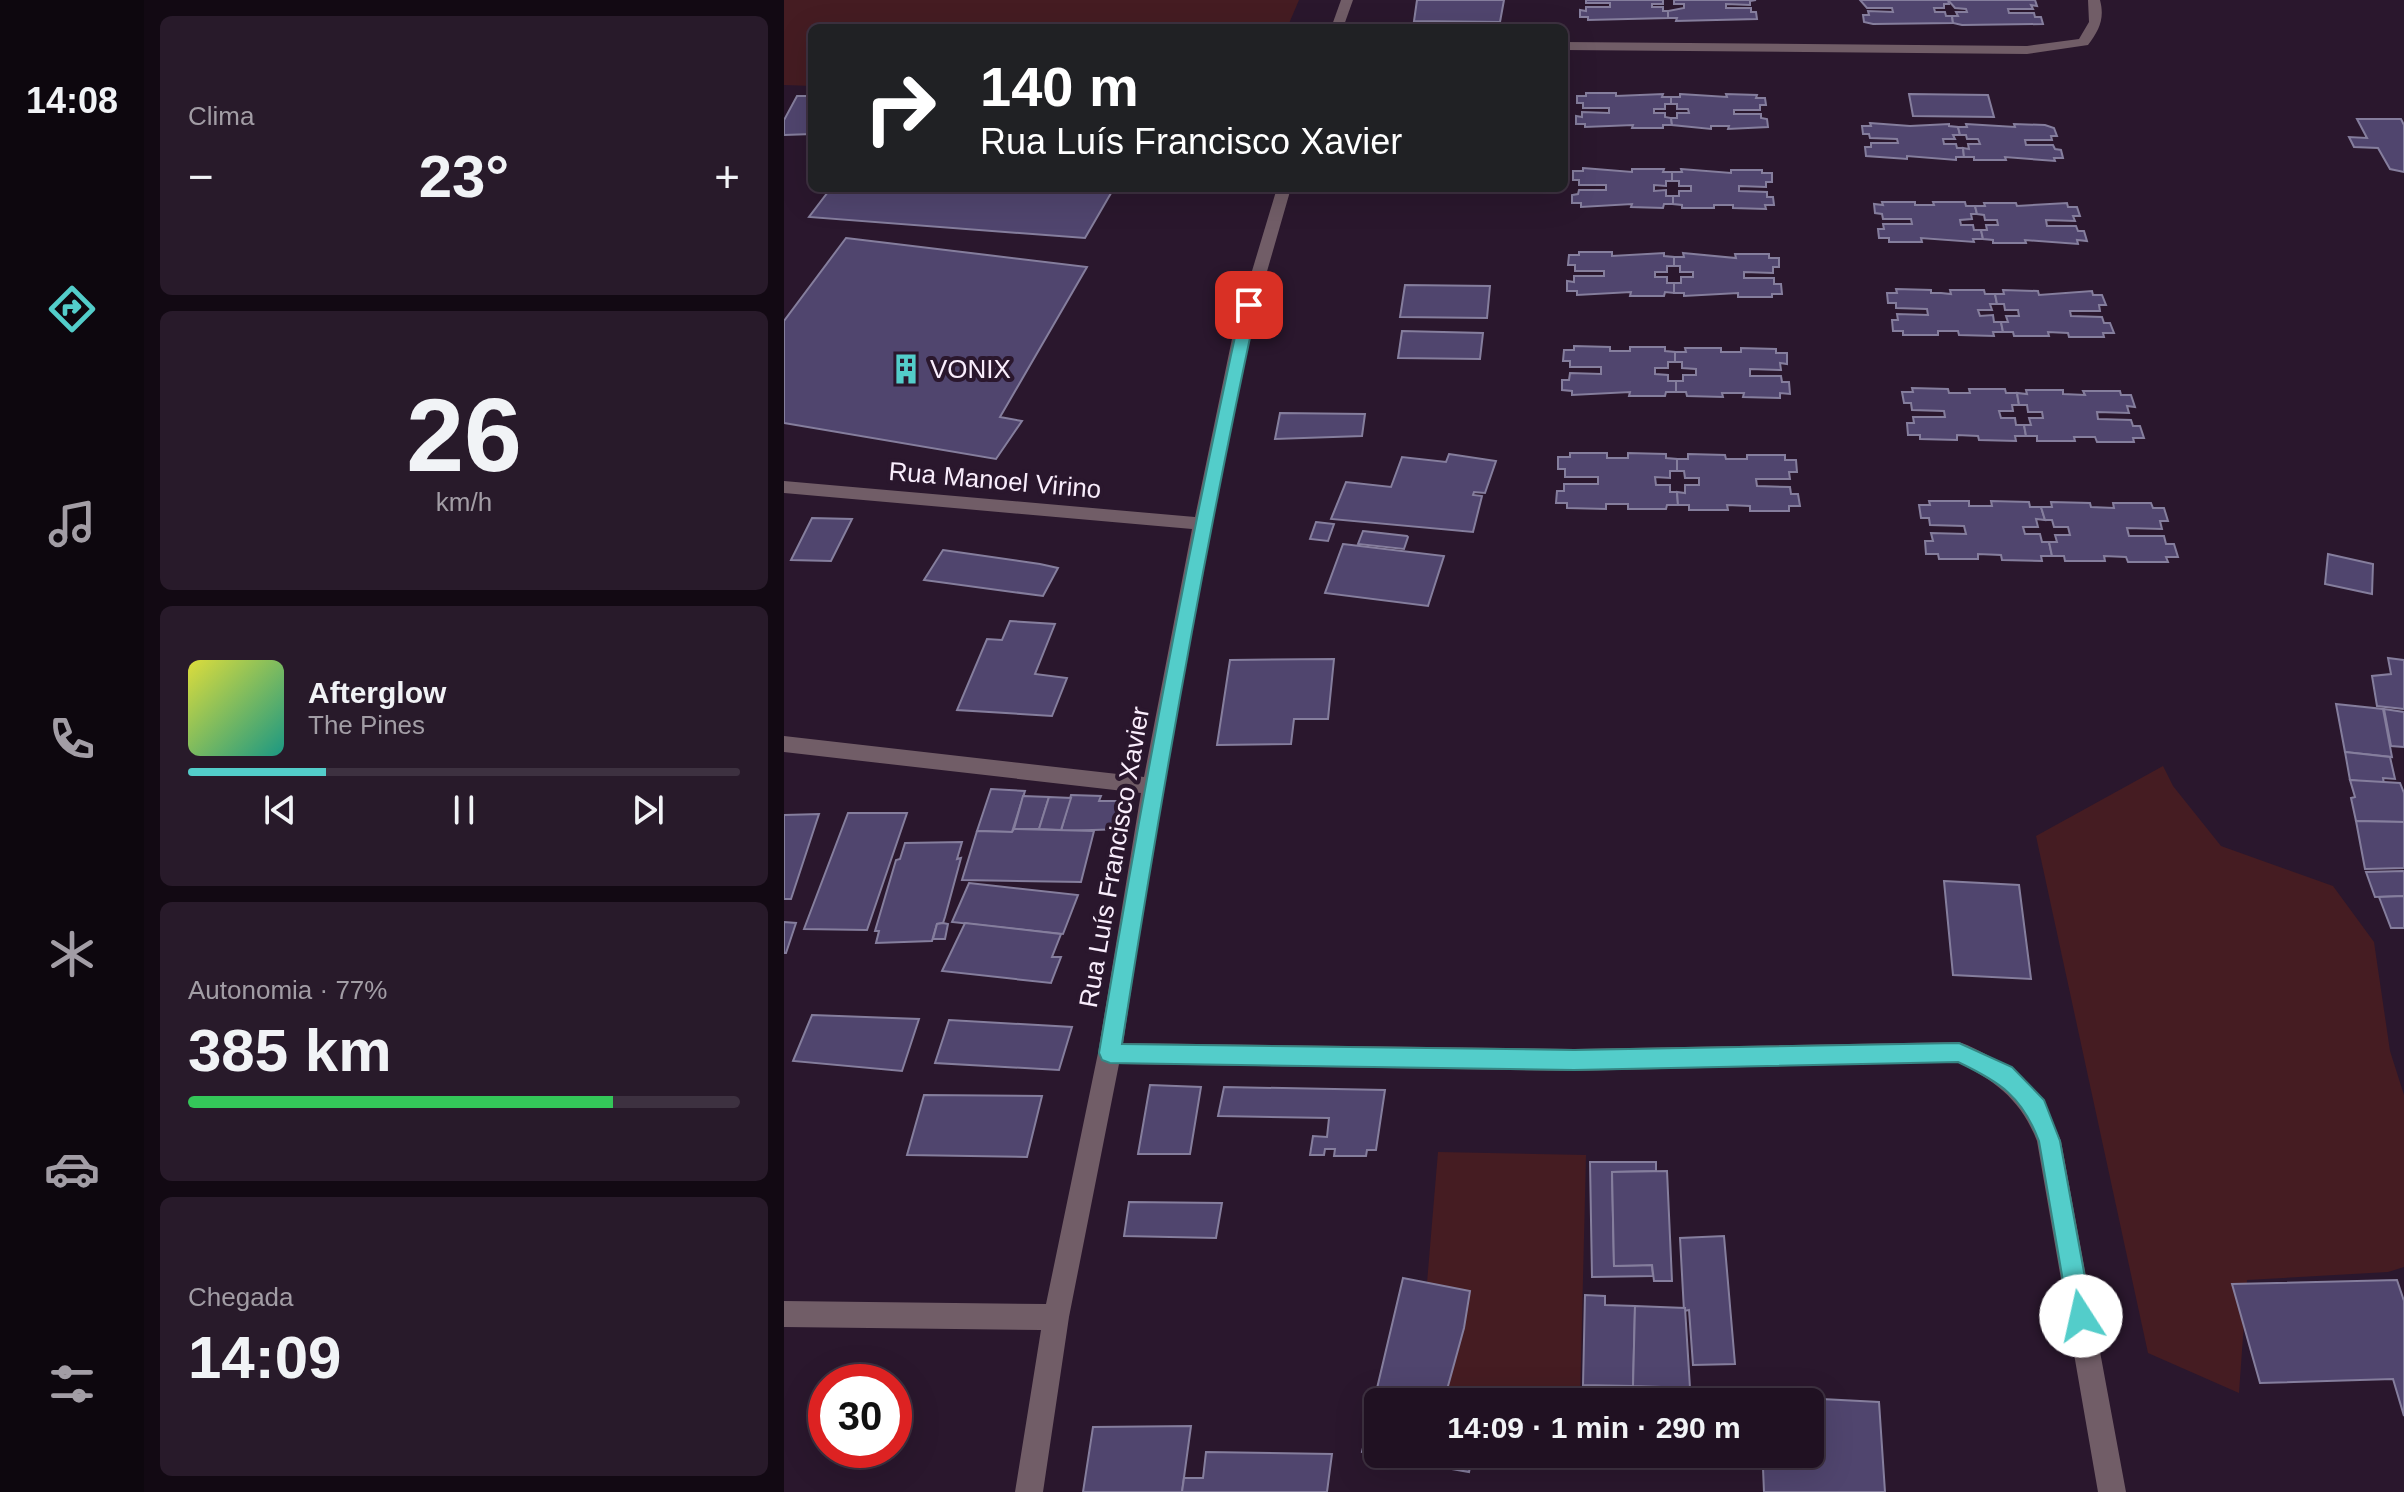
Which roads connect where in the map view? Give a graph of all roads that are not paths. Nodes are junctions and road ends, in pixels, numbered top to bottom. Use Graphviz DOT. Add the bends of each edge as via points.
graph roads {
  1 [pos="1347,0"];
  2 [pos="2094,0"];
  3 [pos="1338,24"];
  4 [pos="1568,46"];
  5 [pos="1283,192"];
  6 [pos="784,487"];
  7 [pos="1202,524"];
  8 [pos="784,744"];
  9 [pos="1152,786"];
  10 [pos="1110,1053"];
  11 [pos="784,1314"];
  12 [pos="1056,1317"];
  13 [pos="1029,1492"];
  14 [pos="2112,1492"];
  1 -- 3 [label="street"];
  2 -- 4 [label="street" via="2095,28 2083,42 2027,50"];
  5 -- 7 [label="street, Rua Luís Francisco Xavier" via="1241,334"];
  6 -- 7 [label="street, Rua Manoel Virino"];
  7 -- 9 [label="street, Rua Luís Francisco Xavier"];
  8 -- 9 [label="street"];
  9 -- 10 [label="street, Rua Luís Francisco Xavier"];
  10 -- 12 [label="street, Rua Luís Francisco Xavier"];
  10 -- 14 [label="street" via="1574,1060 1959,1052 2005,1074 2037,1107 2049,1141"];
  11 -- 12 [label="street"];
  12 -- 13 [label="street, Rua Luís Francisco Xavier"];
}
